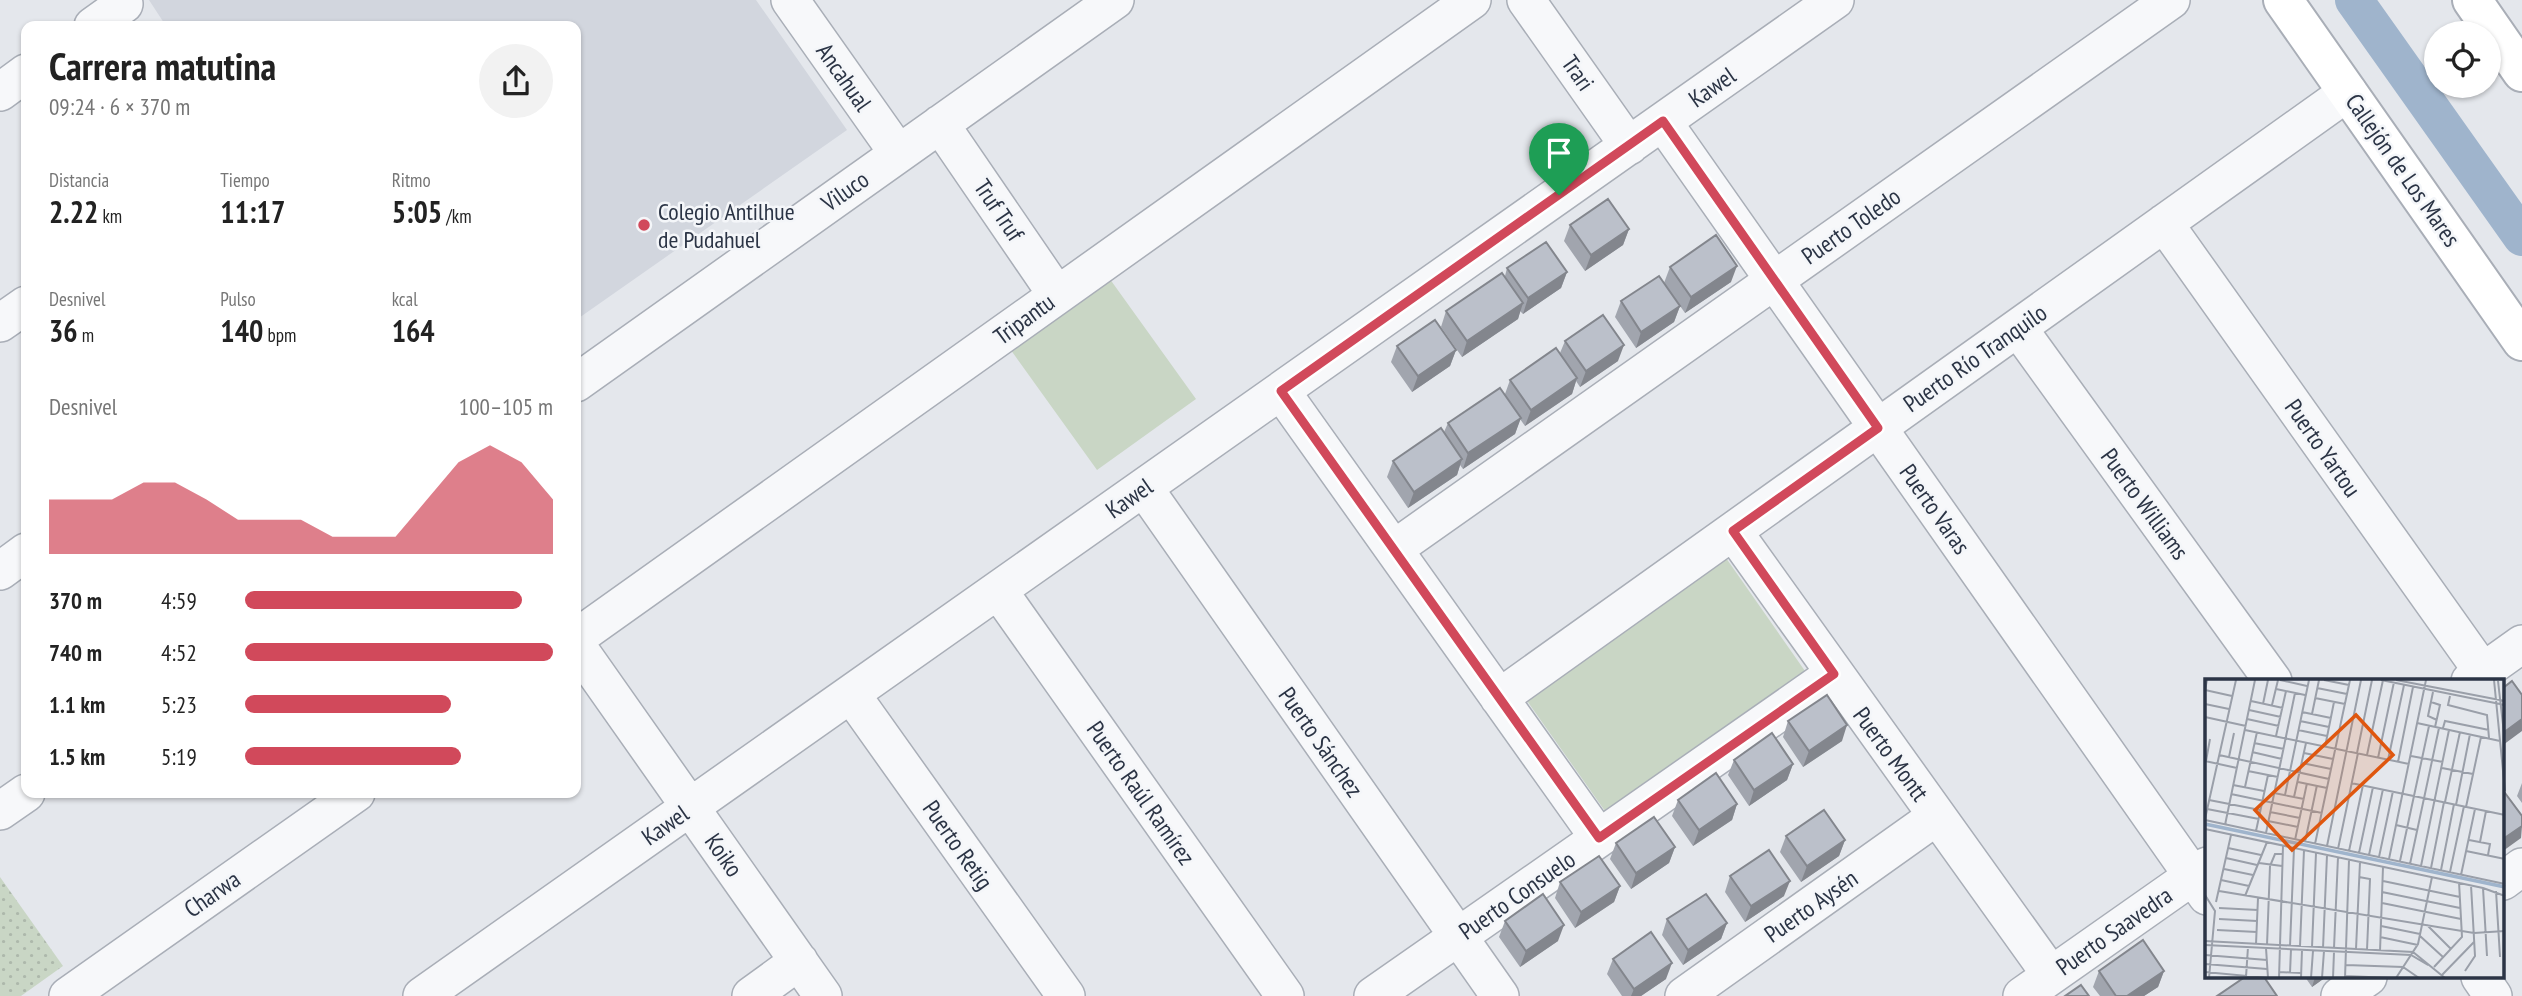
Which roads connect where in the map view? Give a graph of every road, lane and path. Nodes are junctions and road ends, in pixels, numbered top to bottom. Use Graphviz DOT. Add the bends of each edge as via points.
graph roads {
  1 [pos="790,0"];
  2 [pos="1115,0"];
  3 [pos="1472,0"];
  4 [pos="1527,0"];
  5 [pos="1835,0"];
  6 [pos="2171,0"];
  7 [pos="2283,0"];
  8 [pos="2472,0"];
  9 [pos="128,10"];
  10 [pos="104,21"];
  11 [pos="2522,72"];
  12 [pos="21,77"];
  13 [pos="0,92"];
  14 [pos="2348,92"];
  15 [pos="1663,121"];
  16 [pos="940,124"];
  17 [pos="1629,146"];
  18 [pos="898,153"];
  19 [pos="2164,223"];
  20 [pos="1774,280"];
  21 [pos="1057,295"];
  22 [pos="21,308"];
  23 [pos="0,323"];
  24 [pos="2018,328"];
  25 [pos="2522,341"];
  26 [pos="581,379"];
  27 [pos="1281,391"];
  28 [pos="1878,428"];
  29 [pos="1144,488"];
  30 [pos="1733,531"];
  31 [pos="1394,549"];
  32 [pos="21,555"];
  33 [pos="0,570"];
  34 [pos="998,590"];
  35 [pos="581,634"];
  36 [pos="2522,644"];
  37 [pos="581,652"];
  38 [pos="1834,674"];
  39 [pos="2477,676"];
  40 [pos="2272,679"];
  41 [pos="851,694"];
  42 [pos="1499,698"];
  43 [pos="21,796"];
  44 [pos="349,798"];
  45 [pos="690,807"];
  46 [pos="0,811"];
  47 [pos="1937,817"];
  48 [pos="1599,838"];
  49 [pos="2522,867"];
  50 [pos="2202,879"];
  51 [pos="2504,880"];
  52 [pos="1458,937"];
  53 [pos="799,961"];
  54 [pos="2052,975"];
  55 [pos="2367,978"];
  56 [pos="2481,978"];
  57 [pos="68,996"];
  58 [pos="422,996"];
  59 [pos="751,996"];
  60 [pos="823,996"];
  61 [pos="1066,996"];
  62 [pos="1285,996"];
  63 [pos="1373,996"];
  64 [pos="1500,996"];
  65 [pos="1684,996"];
  66 [pos="2022,996"];
  67 [pos="2340,996"];
  68 [pos="2493,996"];
  1 -- 18 [label="street, Ancahual"];
  2 -- 16 [label="street, Viluco"];
  3 -- 21 [label="street, Tripantu"];
  4 -- 17 [label="street, Trari"];
  5 -- 15 [label="street, Kawel"];
  6 -- 20 [label="street, Puerto Toledo"];
  7 -- 14 [label="street, Callejón de Los Mares"];
  8 -- 11 [label="street"];
  9 -- 10 [label="street"];
  12 -- 13 [label="street"];
  14 -- 19 [label="street, Puerto Río Tranquilo"];
  14 -- 25 [label="street, Callejón de Los Mares"];
  15 -- 17 [label="street, Kawel"];
  15 -- 20 [label="street, Puerto Varas"];
  16 -- 18 [label="street, Viluco"];
  16 -- 21 [label="street, Truf Truf"];
  17 -- 27 [label="street, Kawel"];
  18 -- 26 [label="street, Viluco"];
  19 -- 24 [label="street, Puerto Río Tranquilo"];
  19 -- 39 [label="street, Puerto Yartou"];
  20 -- 28 [label="street, Puerto Varas"];
  20 -- 31 [label="street, Puerto Toledo"];
  21 -- 35 [label="street, Tripantu"];
  22 -- 23 [label="street"];
  24 -- 28 [label="street, Puerto Río Tranquilo"];
  24 -- 40 [label="street, Puerto Williams"];
  27 -- 29 [label="street, Kawel"];
  27 -- 31 [label="street"];
  28 -- 30 [label="street, Puerto Río Tranquilo"];
  28 -- 50 [label="street, Puerto Varas"];
  29 -- 34 [label="street, Kawel"];
  29 -- 52 [label="street, Puerto Sánchez"];
  30 -- 38 [label="street, Puerto Montt"];
  30 -- 42 [label="street, Puerto Río Tranquilo"];
  31 -- 42 [label="street"];
  32 -- 33 [label="street"];
  34 -- 41 [label="street, Kawel"];
  34 -- 62 [label="street, Puerto Raúl Ramírez"];
  36 -- 39 [label="street"];
  37 -- 45 [label="street, Koiko"];
  38 -- 47 [label="street, Puerto Montt"];
  38 -- 48 [label="street, Puerto Consuelo"];
  41 -- 45 [label="street, Kawel"];
  41 -- 61 [label="street, Puerto Retig"];
  42 -- 48 [label="street"];
  43 -- 46 [label="street"];
  44 -- 57 [label="street, Charwa"];
  45 -- 53 [label="street, Koiko"];
  45 -- 58 [label="street, Kawel"];
  47 -- 54 [label="street, Puerto Montt"];
  47 -- 65 [label="street, Puerto Aysén"];
  48 -- 52 [label="street, Puerto Consuelo"];
  49 -- 51 [label="street"];
  50 -- 54 [label="street, Puerto Saavedra"];
  52 -- 63 [label="street, Puerto Consuelo"];
  52 -- 64 [label="street, Puerto Sánchez"];
  53 -- 59 [label="street"];
  53 -- 60 [label="street, Koiko"];
  54 -- 66 [label="street, Puerto Saavedra"];
  55 -- 67 [label="street"];
  56 -- 68 [label="street"];
}
